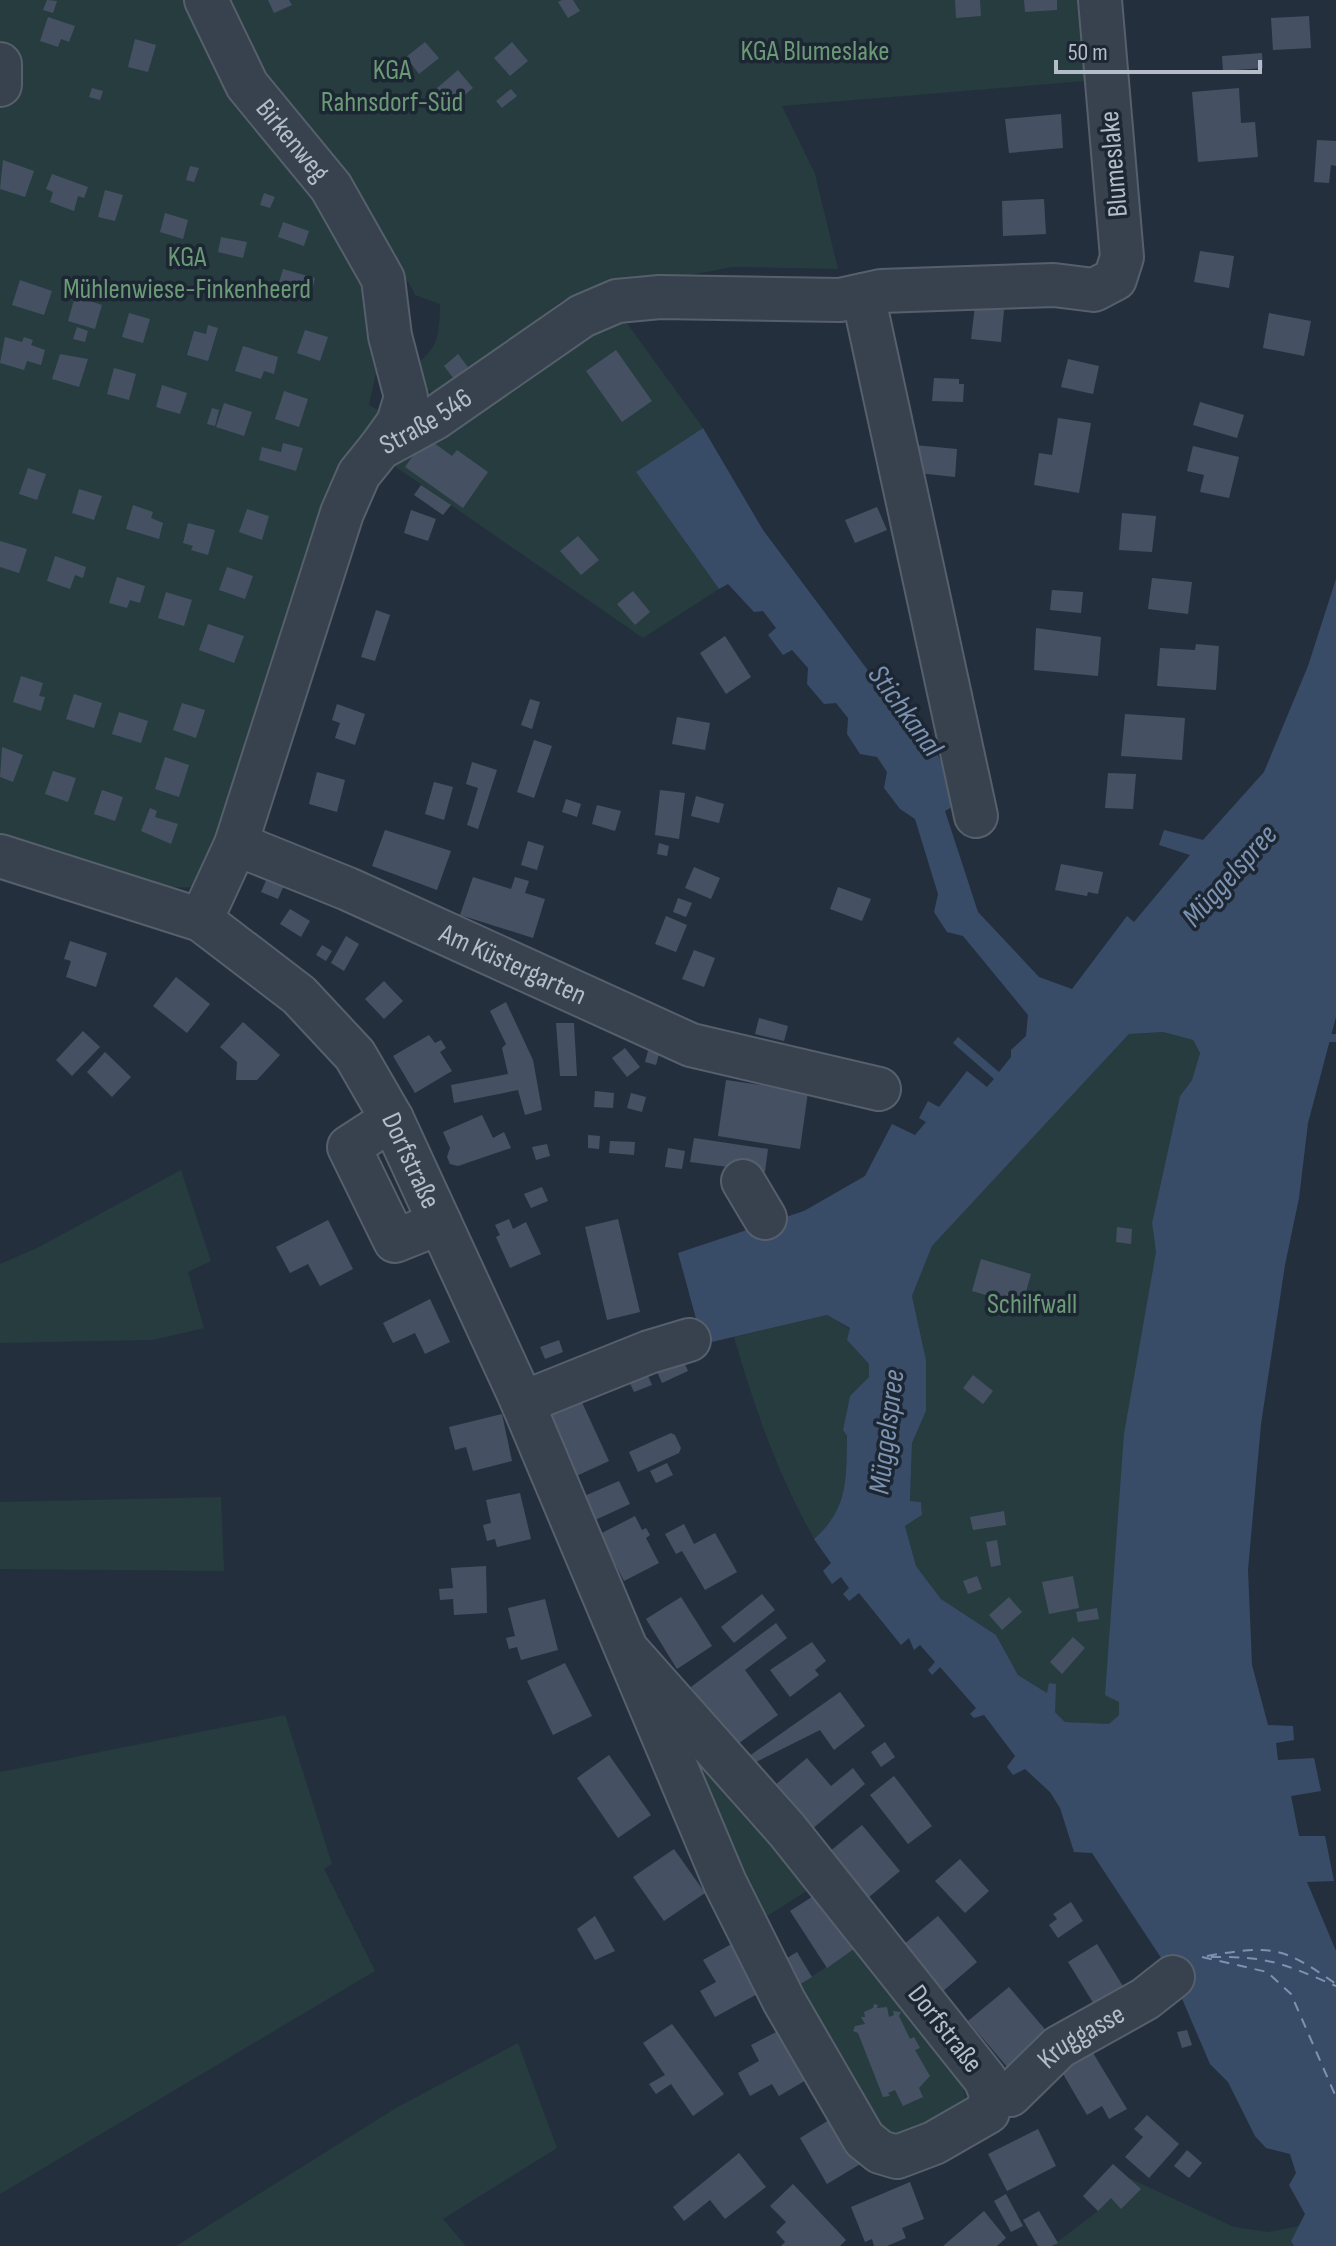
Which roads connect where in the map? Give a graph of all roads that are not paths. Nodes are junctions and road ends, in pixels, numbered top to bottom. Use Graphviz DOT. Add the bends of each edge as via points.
graph roads {
  1 [pos="206,0"];
  2 [pos="1100,0"];
  3 [pos="0,65"];
  4 [pos="0,85"];
  5 [pos="1115,279"];
  6 [pos="863,295"];
  7 [pos="420,407"];
  8 [pos="976,816"];
  9 [pos="236,844"];
  10 [pos="0,856"];
  11 [pos="201,920"];
  12 [pos="879,1089"];
  13 [pos="743,1181"];
  14 [pos="765,1218"];
  15 [pos="689,1340"];
  16 [pos="521,1399"];
  17 [pos="628,1651"];
  18 [pos="1173,1977"];
  19 [pos="996,2100"];
  1 -- 7 [label="street, Birkenweg" via="247,85 331,187 383,279 390,336"];
  2 -- 5 [label="street, Blumeslake" via="1122,257"];
  3 -- 4 [label="street"];
  5 -- 6 [label="street, Straße 546" via="1094,290 1054,285"];
  6 -- 7 [label="street, Straße 546" via="840,300 617,301"];
  6 -- 8 [label="street"];
  7 -- 9 [label="street, Straße 546" via="359,474 342,513"];
  9 -- 11 [label="street"];
  9 -- 12 [label="street, Am Küstergarten" via="348,889 650,1029 745,1060"];
  10 -- 11 [label="street, Dorfstraße"];
  11 -- 16 [label="street, Dorfstraße" via="299,995 355,1055 392,1119"];
  13 -- 14 [label="street"];
  15 -- 16 [label="street"];
  16 -- 17 [label="street, Dorfstraße"];
  17 -- 19 [label="street, Dorfstraße" via="787,1830"];
  17 -- 19 [label="street, Dorfstraße" via="725,1883 784,2001 864,2139 880,2152 911,2154 976,2121"];
  18 -- 19 [label="street, Kruggasse" via="1145,1999 1059,2047"];
}
